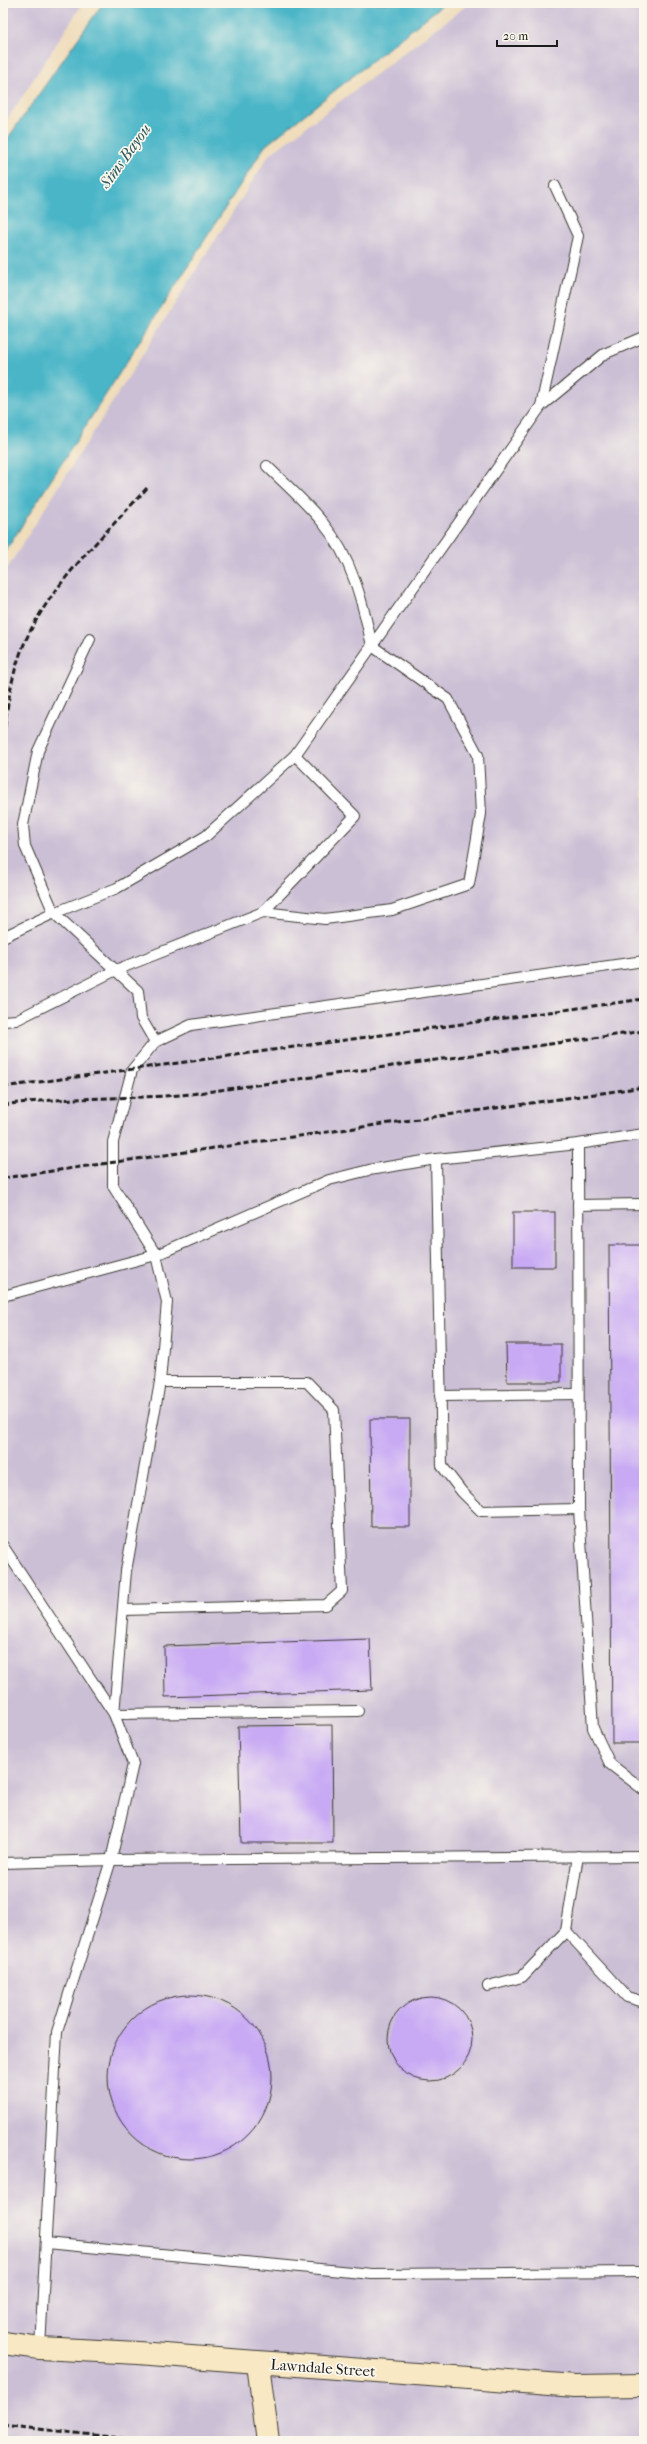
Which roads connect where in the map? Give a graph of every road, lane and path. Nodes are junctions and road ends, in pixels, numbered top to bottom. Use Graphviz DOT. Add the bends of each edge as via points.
graph roads {
  1 [pos="556,186"];
  2 [pos="644,337"];
  3 [pos="541,406"];
  4 [pos="267,466"];
  5 [pos="90,639"];
  6 [pos="372,646"];
  7 [pos="295,755"];
  8 [pos="263,912"];
  9 [pos="54,914"];
  10 [pos="3,937"];
  11 [pos="644,961"];
  12 [pos="116,970"];
  13 [pos="3,1021"];
  14 [pos="155,1042"];
  15 [pos="644,1134"];
  16 [pos="578,1144"];
  17 [pos="436,1159"];
  18 [pos="644,1204"];
  19 [pos="578,1205"];
  20 [pos="156,1255"];
  21 [pos="3,1296"];
  22 [pos="160,1382"];
  23 [pos="578,1394"];
  24 [pos="440,1396"];
  25 [pos="579,1509"];
  26 [pos="3,1546"];
  27 [pos="123,1610"];
  28 [pos="358,1711"];
  29 [pos="114,1714"];
  30 [pos="644,1790"];
  31 [pos="578,1856"];
  32 [pos="644,1856"];
  33 [pos="111,1860"];
  34 [pos="3,1863"];
  35 [pos="566,1931"];
  36 [pos="488,1986"];
  37 [pos="644,2002"];
  38 [pos="46,2243"];
  39 [pos="644,2272"];
  40 [pos="3,2343"];
  41 [pos="40,2348"];
  42 [pos="258,2364"];
  43 [pos="644,2385"];
  44 [pos="268,2441"];
  1 -- 3 [label="lane" via="578,236"];
  2 -- 3 [label="lane" via="604,354"];
  3 -- 6 [label="lane"];
  4 -- 6 [label="lane" via="324,523 350,566 364,608"];
  5 -- 9 [label="lane" via="38,751 23,825 27,855"];
  6 -- 7 [label="lane"];
  6 -- 8 [label="lane" via="448,699 478,755 482,814 469,884 392,910 325,919"];
  7 -- 8 [label="lane" via="355,816"];
  7 -- 9 [label="lane" via="206,836 117,888"];
  8 -- 12 [label="lane"];
  9 -- 10 [label="lane"];
  9 -- 12 [label="lane"];
  11 -- 14 [label="lane" via="191,1025"];
  12 -- 13 [label="lane" via="16,1020"];
  12 -- 14 [label="lane" via="138,991 142,1018"];
  14 -- 20 [label="lane" via="132,1070 125,1092 113,1142 113,1186"];
  15 -- 16 [label="lane"];
  16 -- 17 [label="lane"];
  16 -- 19 [label="lane"];
  17 -- 20 [label="lane" via="369,1170 330,1180"];
  17 -- 24 [label="lane"];
  18 -- 19 [label="lane"];
  19 -- 23 [label="lane"];
  20 -- 21 [label="lane"];
  20 -- 22 [label="lane" via="167,1302"];
  22 -- 27 [label="lane" via="126,1571"];
  22 -- 27 [label="lane" via="307,1382 334,1410 342,1591 326,1605"];
  23 -- 24 [label="lane"];
  23 -- 25 [label="lane"];
  24 -- 25 [label="lane" via="442,1466 462,1492 482,1511"];
  25 -- 30 [label="lane" via="593,1728 610,1764"];
  26 -- 29 [label="lane"];
  27 -- 29 [label="lane"];
  28 -- 29 [label="lane"];
  29 -- 33 [label="lane" via="133,1764"];
  31 -- 32 [label="lane"];
  31 -- 33 [label="lane"];
  31 -- 35 [label="lane"];
  33 -- 34 [label="lane"];
  33 -- 38 [label="lane" via="57,2032"];
  35 -- 36 [label="lane" via="522,1977"];
  35 -- 37 [label="lane" via="627,1997"];
  38 -- 39 [label="lane" via="372,2274"];
  38 -- 41 [label="lane"];
  40 -- 41 [label="main road, Lawndale Street"];
  41 -- 42 [label="main road, Lawndale Street" via="138,2353"];
  42 -- 43 [label="main road, Lawndale Street" via="576,2386"];
  42 -- 44 [label="main road"];
}
